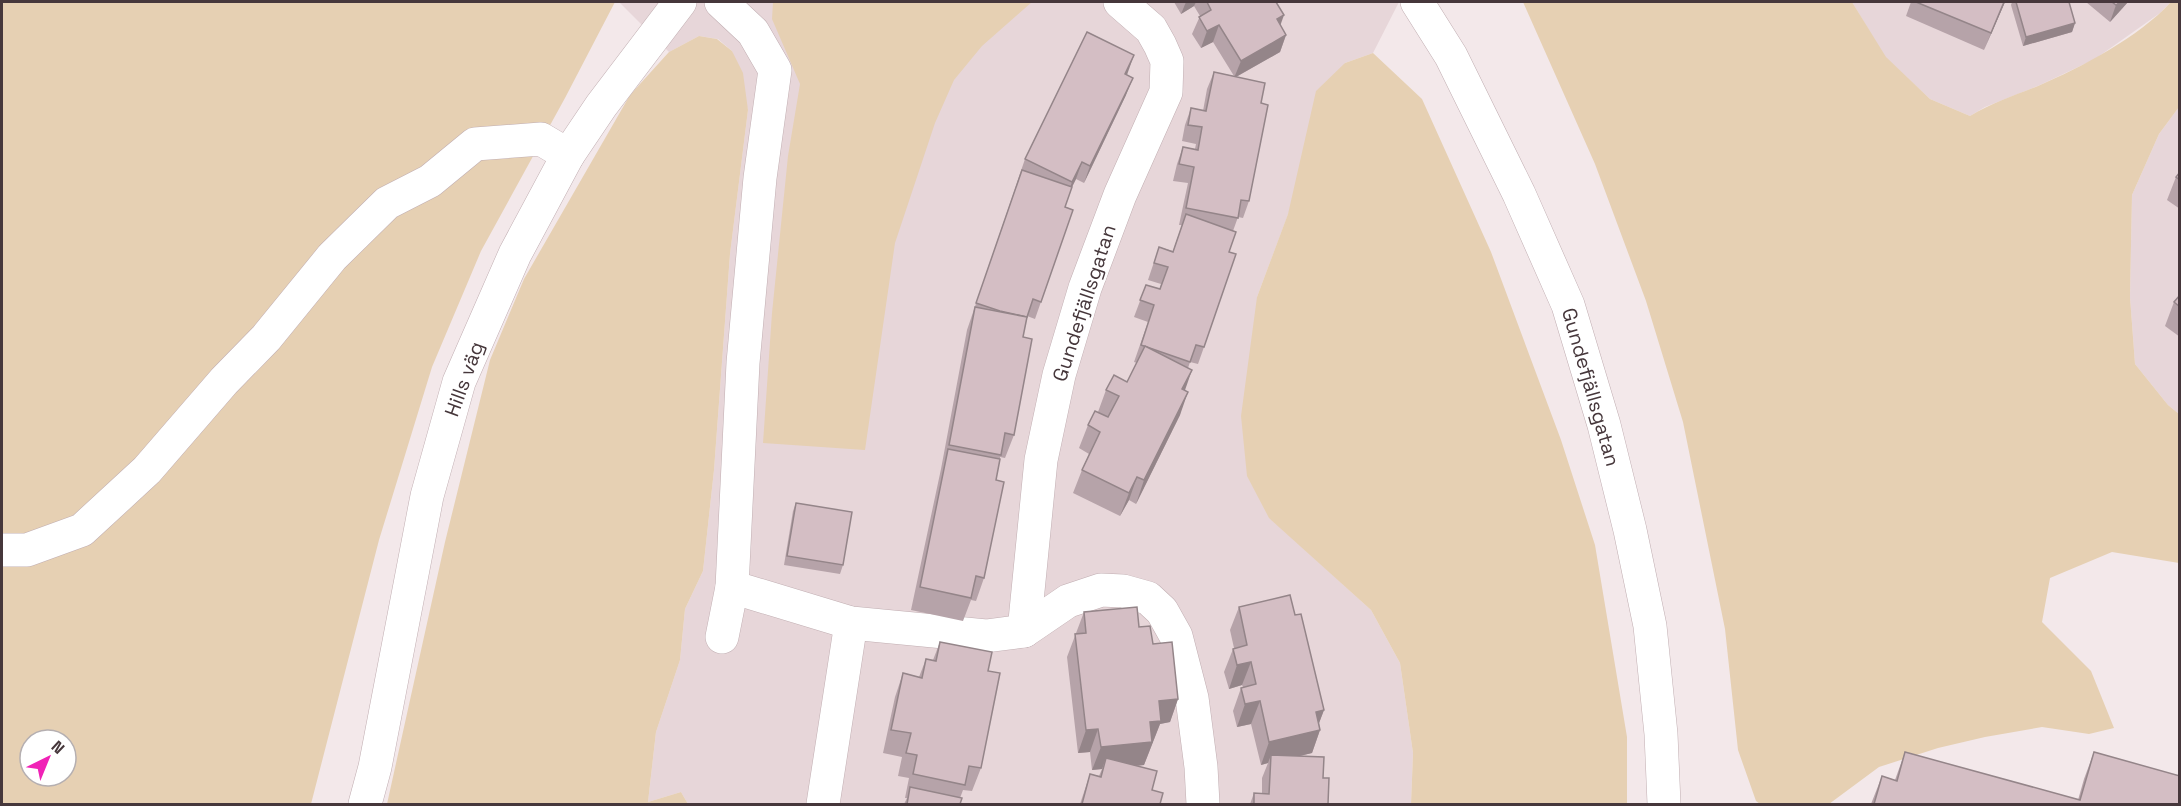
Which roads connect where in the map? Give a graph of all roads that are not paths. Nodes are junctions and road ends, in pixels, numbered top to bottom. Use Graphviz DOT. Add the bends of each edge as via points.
graph roads {
  1 [pos="680,2"];
  2 [pos="721,2"];
  3 [pos="1120,2"];
  4 [pos="1417,2"];
  5 [pos="568,155"];
  6 [pos="2,550"];
  7 [pos="732,587"];
  8 [pos="851,623"];
  9 [pos="1024,631"];
  10 [pos="722,637"];
  11 [pos="365,804"];
  12 [pos="823,804"];
  13 [pos="1203,804"];
  14 [pos="1664,804"];
  1 -- 5 [label="street, Hills väg"];
  2 -- 7 [label="street" via="753,32 775,70 742,363"];
  3 -- 9 [label="street, Gundefjällsgatan" via="1151,29 1160,45 1167,61 1166,92 1120,195 1089,277 1059,375 1041,460"];
  4 -- 14 [label="street, Gundefjällsgatan" via="1456,67 1568,305 1607,435 1650,626"];
  5 -- 6 [label="street" via="542,139 475,144 430,181 387,203 332,257 266,338 147,470 82,530 27,550"];
  5 -- 11 [label="street, Hills väg" via="515,254 459,382 427,496"];
  7 -- 8 [label="street"];
  7 -- 10 [label="street"];
  8 -- 9 [label="street" via="986,636"];
  8 -- 12 [label="street"];
  9 -- 13 [label="street" via="1068,601 1101,590 1148,598 1176,636 1192,698"];
}
